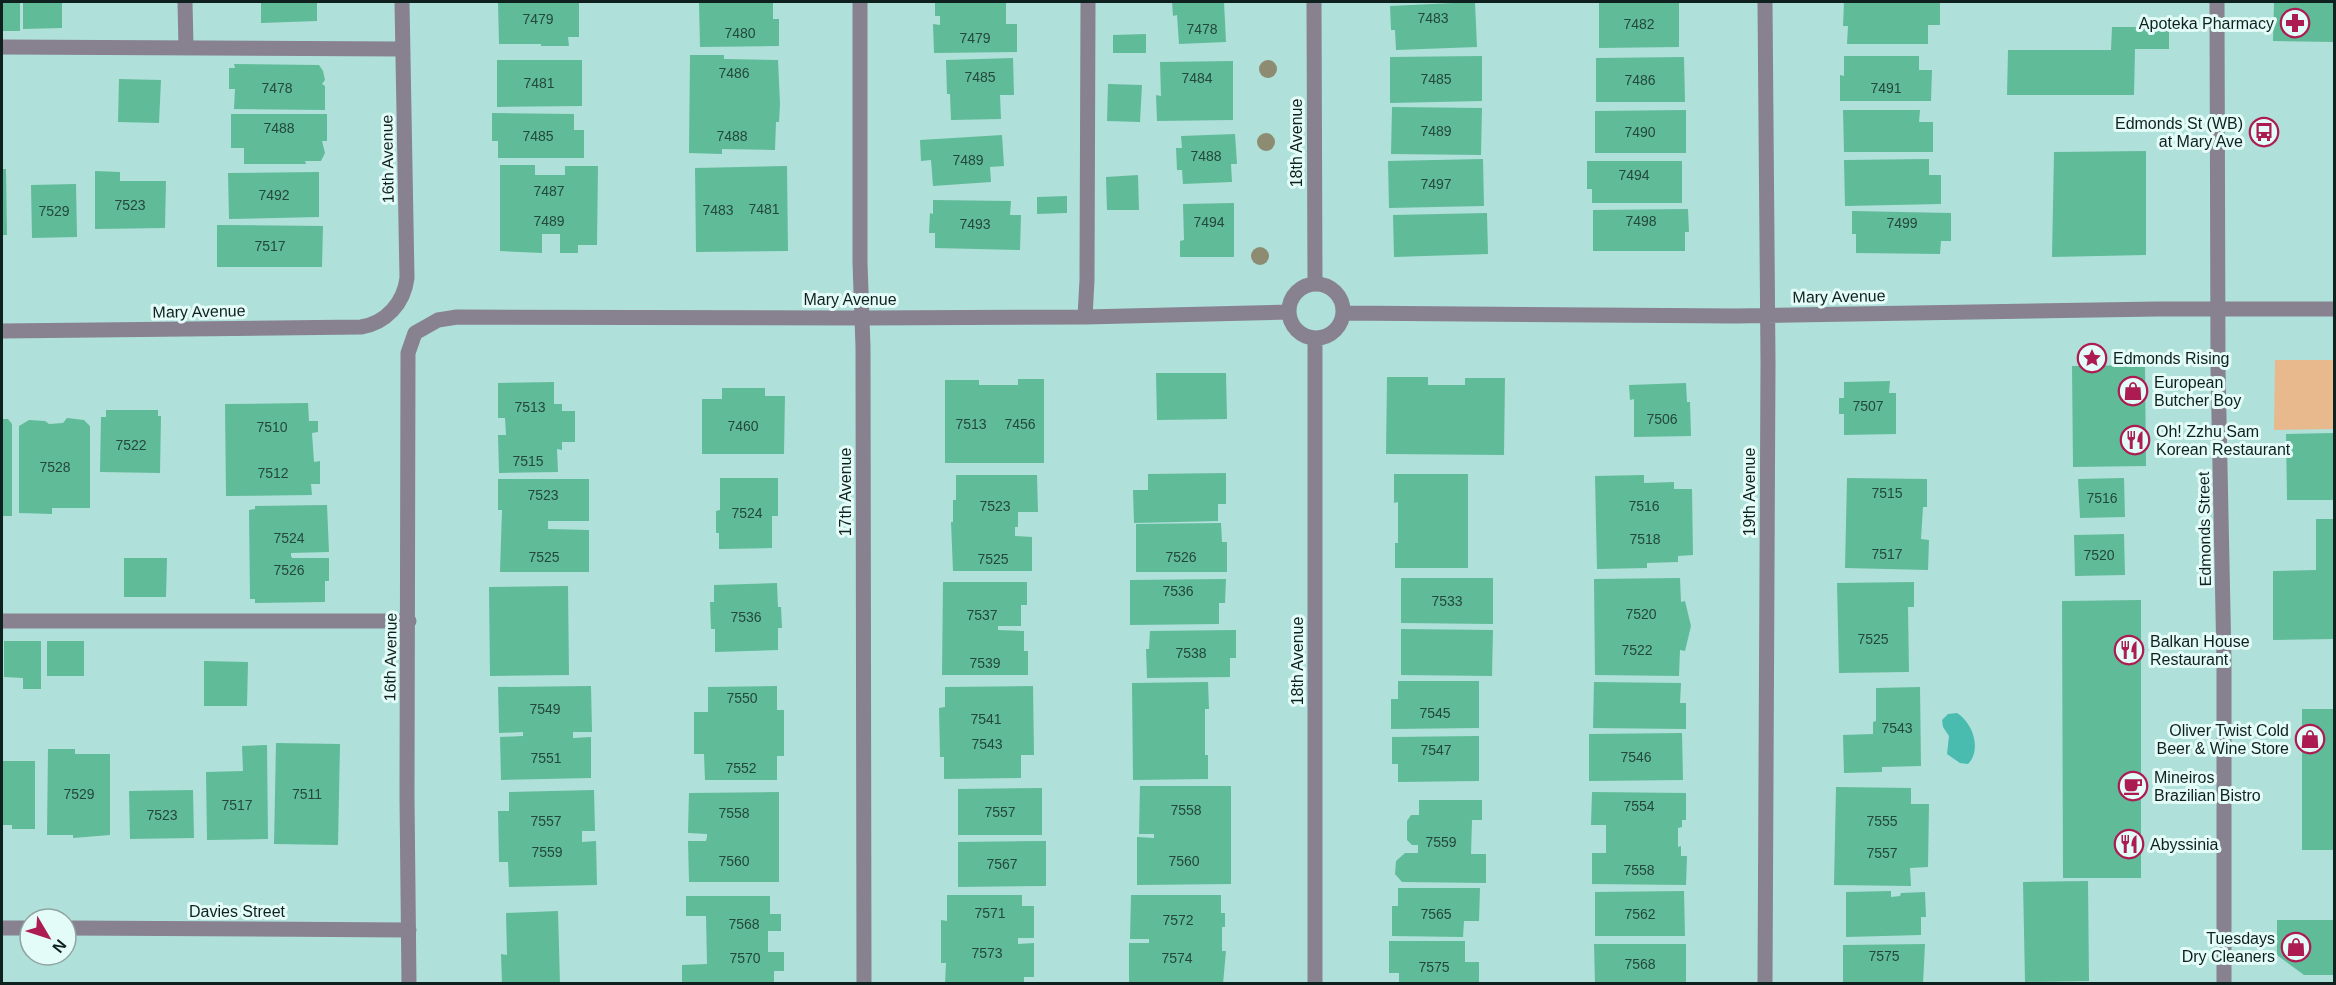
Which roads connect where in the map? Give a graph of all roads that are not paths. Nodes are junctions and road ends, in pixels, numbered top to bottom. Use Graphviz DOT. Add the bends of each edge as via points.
graph roads {
  1 [pos="185,2"];
  2 [pos="402,2"];
  3 [pos="860,2"];
  4 [pos="1088,2"];
  5 [pos="1314,2"];
  6 [pos="1765,2"];
  7 [pos="2217,2"];
  8 [pos="2,47"];
  9 [pos="186,47"];
  10 [pos="402,49"];
  11 [pos="1314,284"];
  12 [pos="2334,309"];
  13 [pos="2218,310"];
  14 [pos="1289,312"];
  15 [pos="393,313"];
  16 [pos="1343,313"];
  17 [pos="1766,315"];
  18 [pos="1085,317"];
  19 [pos="863,318"];
  20 [pos="2,331"];
  21 [pos="415,333"];
  22 [pos="1316,339"];
  23 [pos="2,621"];
  24 [pos="409,621"];
  25 [pos="2,928"];
  26 [pos="18,928"];
  27 [pos="78,928"];
  28 [pos="409,930"];
  29 [pos="409,984"];
  30 [pos="864,984"];
  31 [pos="1315,984"];
  32 [pos="1765,984"];
  33 [pos="2224,984"];
  1 -- 9 [label="street"];
  2 -- 10 [label="street, 16th Avenue"];
  3 -- 19 [label="street, 17th Avenue"];
  4 -- 18 [label="street"];
  5 -- 11 [label="street, 18th Avenue"];
  6 -- 17 [label="street, 19th Avenue"];
  7 -- 13 [label="street, Edmonds Street"];
  8 -- 9 [label="street"];
  9 -- 10 [label="street"];
  10 -- 15 [label="street, 16th Avenue" via="407,278"];
  11 -- 14 [label="street" via="1294,296"];
  11 -- 16 [label="street" via="1336,293"];
  12 -- 13 [label="street, Mary Avenue"];
  13 -- 17 [label="street, Mary Avenue"];
  13 -- 33 [label="street, Edmonds Street"];
  14 -- 18 [label="street, Mary Avenue"];
  14 -- 22 [label="street" via="1294,328"];
  15 -- 20 [label="street, Mary Avenue" via="371,326 361,327"];
  16 -- 17 [label="street, Mary Avenue"];
  16 -- 22 [label="street" via="1337,329"];
  17 -- 32 [label="street, 19th Avenue"];
  18 -- 19 [label="street, Mary Avenue"];
  19 -- 21 [label="street, Mary Avenue" via="457,316 438,320"];
  19 -- 30 [label="street, 17th Avenue"];
  21 -- 24 [label="street, 16th Avenue" via="408,353"];
  22 -- 31 [label="street, 18th Avenue"];
  23 -- 24 [label="street"];
  24 -- 28 [label="street, 16th Avenue"];
  25 -- 26 [label="street"];
  27 -- 28 [label="street, Davies Street"];
  28 -- 29 [label="street, 16th Avenue"];
}
